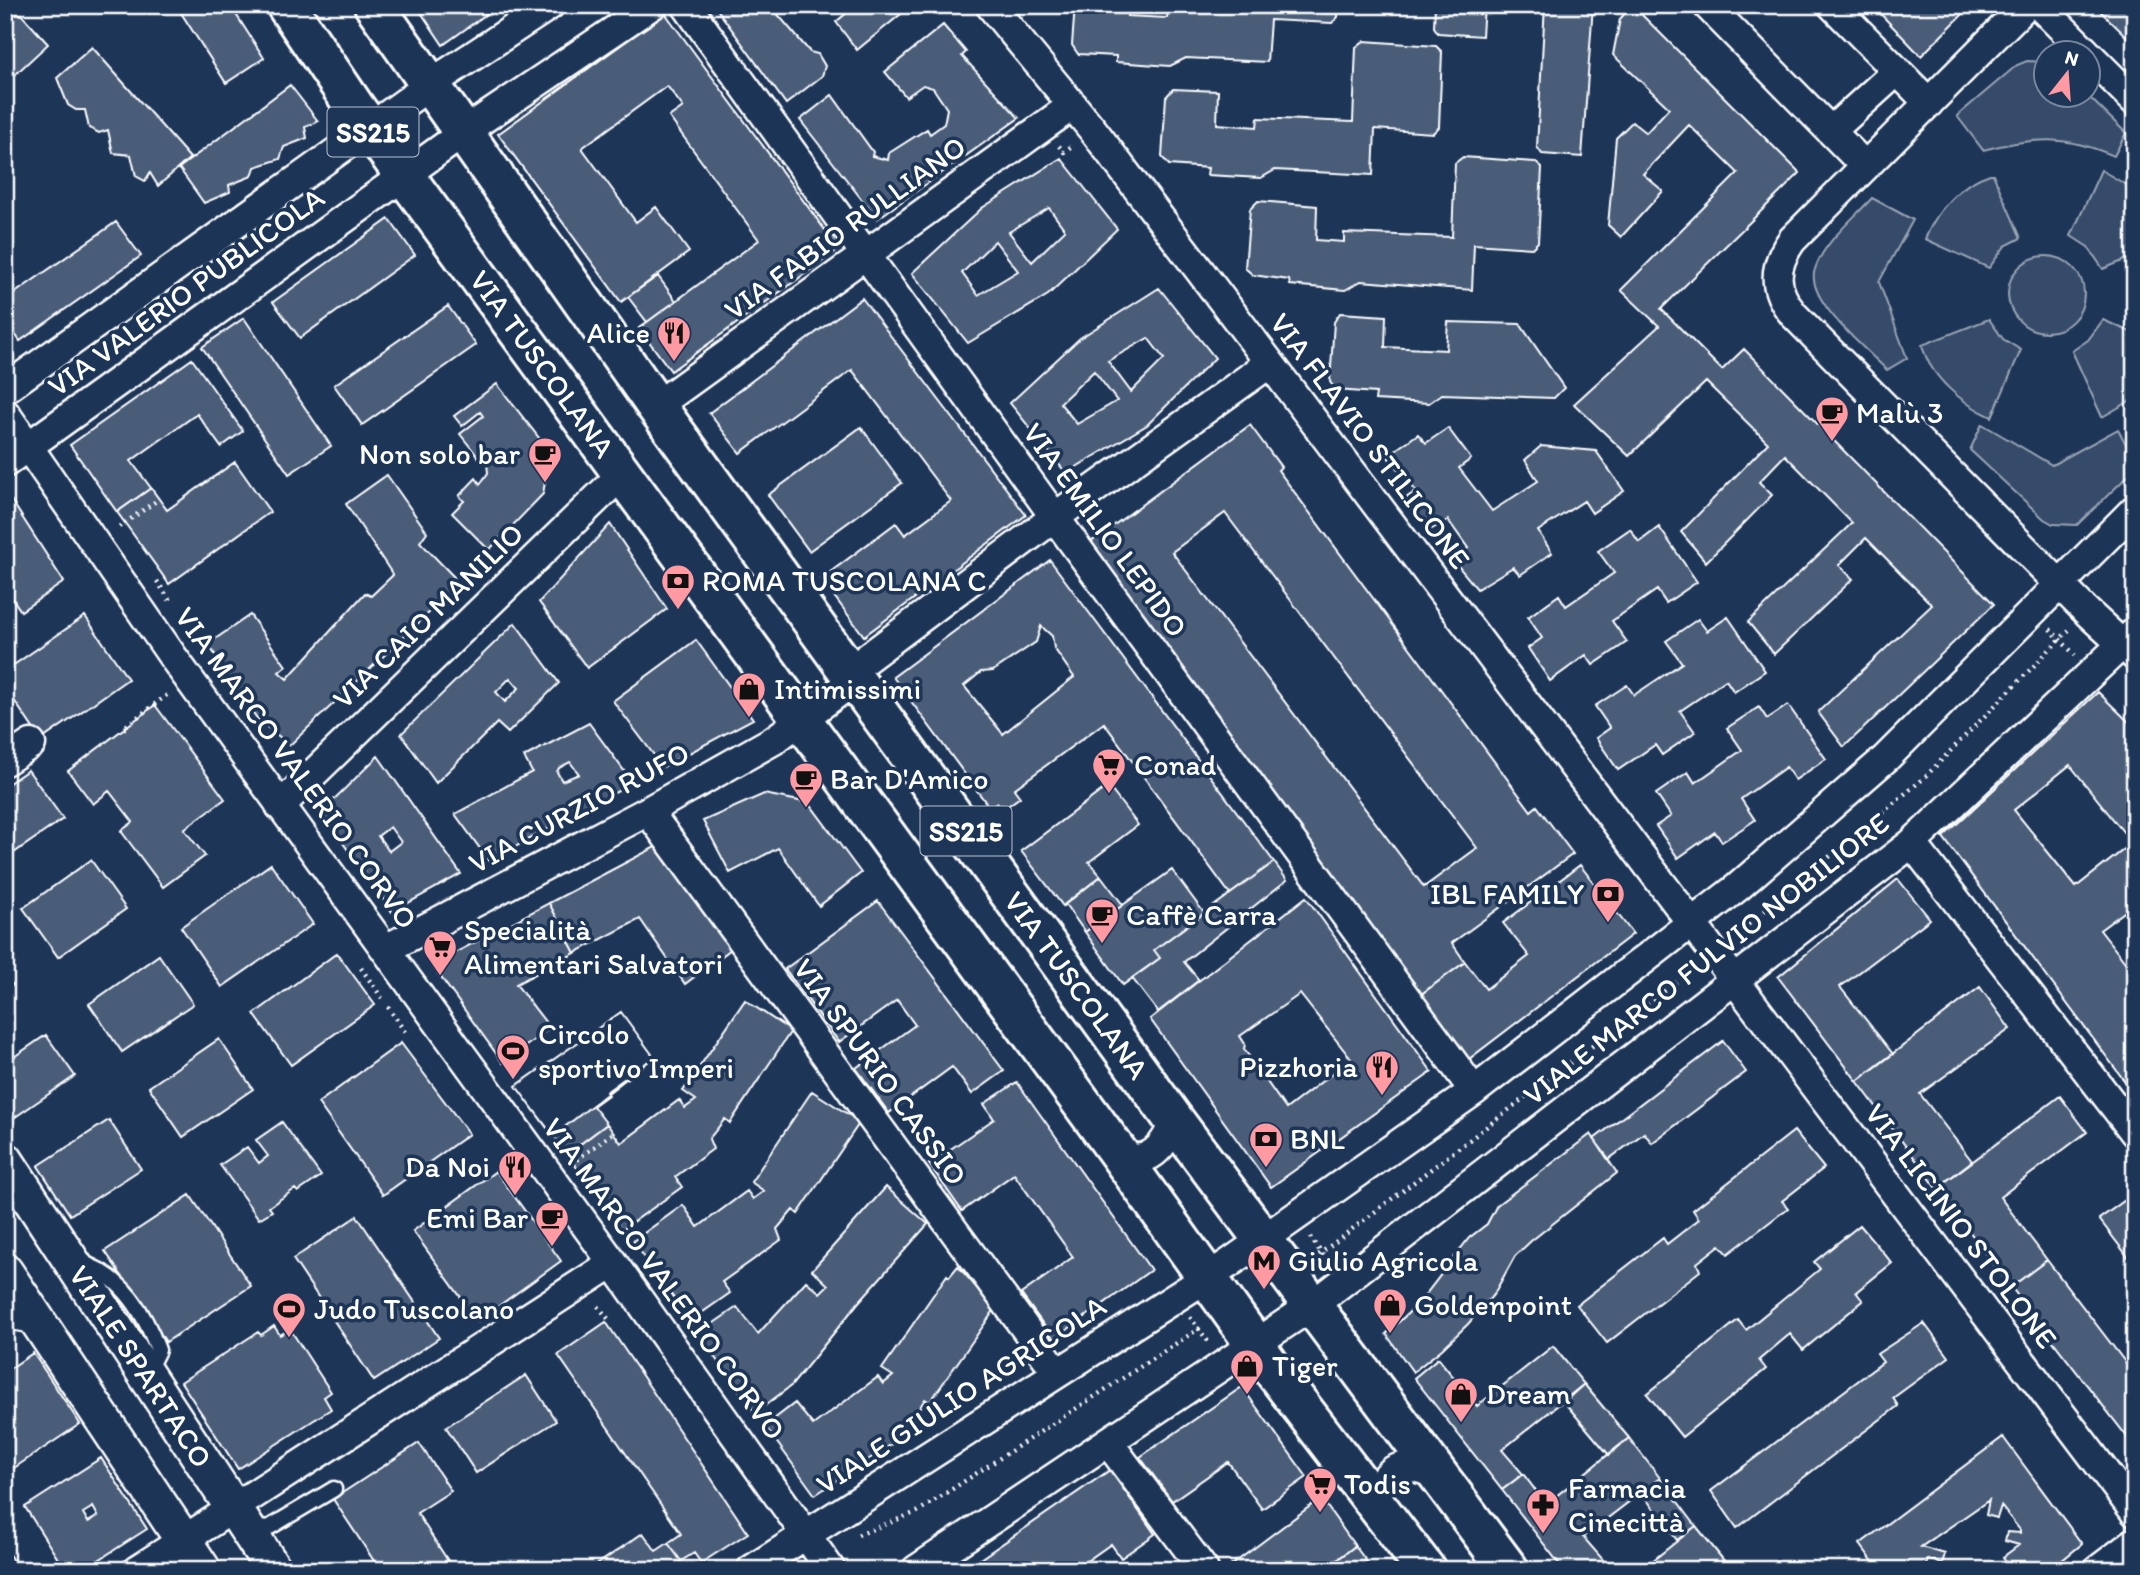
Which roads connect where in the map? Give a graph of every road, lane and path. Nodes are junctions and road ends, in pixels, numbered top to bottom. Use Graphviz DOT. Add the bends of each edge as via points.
graph roads {
  1 [pos="286,5"];
  2 [pos="374,5"];
  3 [pos="550,5"];
  4 [pos="652,5"];
  5 [pos="686,5"];
  6 [pos="990,5"];
  7 [pos="1707,5"];
  8 [pos="1832,5"];
  9 [pos="2026,5"];
  10 [pos="2039,5"];
  11 [pos="2072,38"];
  12 [pos="2102,68"];
  13 [pos="1897,71"];
  14 [pos="430,86"];
  15 [pos="2135,101"];
  16 [pos="1928,103"];
  17 [pos="1073,105"];
  18 [pos="371,129"];
  19 [pos="1831,131"];
  20 [pos="464,133"];
  21 [pos="1075,144"];
  22 [pos="1059,146"];
  23 [pos="1865,166"];
  24 [pos="404,175"];
  25 [pos="865,254"];
  26 [pos="1270,363"];
  27 [pos="5,389"];
  28 [pos="656,406"];
  29 [pos="5,413"];
  30 [pos="29,446"];
  31 [pos="5,463"];
  32 [pos="622,474"];
  33 [pos="159,499"];
  34 [pos="2135,509"];
  35 [pos="1055,517"];
  36 [pos="120,527"];
  37 [pos="157,581"];
  38 [pos="2059,583"];
  39 [pos="171,602"];
  40 [pos="2047,626"];
  41 [pos="2131,644"];
  42 [pos="2075,655"];
  43 [pos="853,675"];
  44 [pos="167,695"];
  45 [pos="800,720"];
  46 [pos="126,727"];
  47 [pos="31,744"];
  48 [pos="5,761"];
  49 [pos="280,806"];
  50 [pos="648,811"];
  51 [pos="1912,843"];
  52 [pos="1690,922"];
  53 [pos="386,949"];
  54 [pos="361,968"];
  55 [pos="1734,980"];
  56 [pos="382,998"];
  57 [pos="388,1007"];
  58 [pos="405,1032"];
  59 [pos="1474,1091"];
  60 [pos="1174,1120"];
  61 [pos="613,1133"];
  62 [pos="2135,1133"];
  63 [pos="1119,1154"];
  64 [pos="6,1163"];
  65 [pos="570,1165"];
  66 [pos="1303,1228"];
  67 [pos="1264,1240"];
  68 [pos="613,1263"];
  69 [pos="1330,1264"];
  70 [pos="5,1272"];
  71 [pos="1207,1277"];
  72 [pos="1313,1305"];
  73 [pos="598,1306"];
  74 [pos="1186,1312"];
  75 [pos="5,1321"];
  76 [pos="610,1321"];
  77 [pos="1207,1323"];
  78 [pos="39,1326"];
  79 [pos="1199,1329"];
  80 [pos="1255,1345"];
  81 [pos="1214,1350"];
  82 [pos="1057,1372"];
  83 [pos="1108,1442"];
  84 [pos="1438,1476"];
  85 [pos="334,1489"];
  86 [pos="1375,1502"];
  87 [pos="2134,1508"];
  88 [pos="242,1520"];
  89 [pos="183,1540"];
  90 [pos="2135,1542"];
  91 [pos="820,1553"];
  92 [pos="137,1570"];
  93 [pos="202,1570"];
  94 [pos="274,1570"];
  95 [pos="751,1570"];
  96 [pos="916,1570"];
  97 [pos="1204,1570"];
  98 [pos="1426,1570"];
  99 [pos="1509,1570"];
  100 [pos="2098,1570"];
  1 -- 18 [label="main road, VIA TUSCOLANA / SS215"];
  2 -- 14 [label="main road, VIA TUSCOLANA / SS215"];
  3 -- 14 [label="street, VIA VALERIO PUBLICOLA"];
  4 -- 20 [label="street, VIA VALERIO PUBLICOLA"];
  5 -- 25 [label="street, VIA EMILIO LEPIDO"];
  6 -- 17 [label="street, VIA FLAVIO STILICONE"];
  7 -- 19 [label="street"];
  8 -- 13 [label="street"];
  9 -- 16 [label="street"];
  10 -- 11 [label="street"];
  12 -- 15 [label="street"];
  13 -- 16 [label="street"];
  13 -- 19 [label="street"];
  14 -- 18 [label="street, VIA VALERIO PUBLICOLA"];
  14 -- 20 [label="main road, VIA TUSCOLANA / SS215"];
  16 -- 23 [label="street"];
  17 -- 25 [label="street, VIA FABIO RULLIANO"];
  17 -- 26 [label="street, VIA FLAVIO STILICONE"];
  18 -- 24 [label="main road, VIA TUSCOLANA / SS215"];
  18 -- 27 [label="street, VIA VALERIO PUBLICOLA"];
  19 -- 23 [label="street"];
  20 -- 24 [label="street, VIA VALERIO PUBLICOLA"];
  20 -- 28 [label="main road, VIA TUSCOLANA / SS215"];
  21 -- 22 [label="path" via="1064,152"];
  23 -- 38 [label="street" via="1786,249 1776,274 1779,292 1794,315"];
  24 -- 30 [label="street, VIA VALERIO PUBLICOLA"];
  24 -- 32 [label="main road, VIA TUSCOLANA / SS215"];
  25 -- 28 [label="street, VIA FABIO RULLIANO"];
  25 -- 35 [label="street, VIA EMILIO LEPIDO"];
  26 -- 35 [label="street"];
  26 -- 52 [label="street, VIA FLAVIO STILICONE"];
  28 -- 43 [label="main road, VIA TUSCOLANA / SS215"];
  29 -- 30 [label="street, VIA MARCO VALERIO CORVO"];
  30 -- 31 [label="street, VIA VALERIO PUBLICOLA"];
  30 -- 49 [label="street, VIA MARCO VALERIO CORVO"];
  32 -- 45 [label="main road, VIA TUSCOLANA / SS215"];
  32 -- 49 [label="street, VIA CAIO MANILIO"];
  33 -- 36 [label="path"];
  34 -- 38 [label="street, VIALE MARCO FULVIO NOBILIORE"];
  35 -- 43 [label="street"];
  35 -- 59 [label="street, VIA EMILIO LEPIDO"];
  37 -- 39 [label="path"];
  38 -- 41 [label="street"];
  38 -- 52 [label="street, VIALE MARCO FULVIO NOBILIORE" via="1886,758 1738,887"];
  40 -- 42 [label="path"];
  41 -- 51 [label="street, VIALE MARCO FULVIO NOBILIORE"];
  43 -- 45 [label="street"];
  43 -- 60 [label="main road, VIA TUSCOLANA / SS215"];
  44 -- 46 [label="path"];
  45 -- 50 [label="street, VIA CURZIO RUFO" via="774,740"];
  45 -- 63 [label="main road, VIA TUSCOLANA / SS215"];
  47 -- 48 [label="street"];
  49 -- 53 [label="street, VIA MARCO VALERIO CORVO"];
  50 -- 53 [label="street, VIA CURZIO RUFO"];
  50 -- 82 [label="street, VIA SPURIO CASSIO"];
  51 -- 55 [label="street, VIALE MARCO FULVIO NOBILIORE"];
  51 -- 62 [label="street"];
  52 -- 55 [label="street, VIA FLAVIO STILICONE"];
  52 -- 59 [label="street, VIALE MARCO FULVIO NOBILIORE"];
  53 -- 68 [label="street, VIA MARCO VALERIO CORVO"];
  54 -- 56 [label="path"];
  55 -- 72 [label="street, VIALE MARCO FULVIO NOBILIORE"];
  55 -- 87 [label="street, VIA LICINIO STOLONE"];
  57 -- 58 [label="path"];
  59 -- 67 [label="street, VIALE MARCO FULVIO NOBILIORE"];
  60 -- 63 [label="street" via="1166,1140 1152,1154 1137,1160"];
  60 -- 67 [label="main road, VIA TUSCOLANA / SS215"];
  61 -- 65 [label="path"];
  63 -- 71 [label="main road, VIA TUSCOLANA / SS215"];
  64 -- 88 [label="street, VIALE SPARTACO"];
  66 -- 69 [label="path"];
  67 -- 71 [label="street"];
  67 -- 72 [label="main road, VIA TUSCOLANA / SS215"];
  68 -- 88 [label="street"];
  68 -- 91 [label="street, VIA MARCO VALERIO CORVO"];
  70 -- 78 [label="street, VIALE SPARTACO"];
  71 -- 80 [label="main road, VIA TUSCOLANA / SS215"];
  71 -- 82 [label="street, VIALE GIULIO AGRICOLA"];
  72 -- 80 [label="street"];
  72 -- 84 [label="main road, VIA TUSCOLANA / SS215"];
  73 -- 76 [label="path"];
  74 -- 79 [label="path"];
  75 -- 78 [label="lane"];
  77 -- 79 [label="path"];
  78 -- 89 [label="street, VIALE SPARTACO"];
  79 -- 81 [label="path"];
  79 -- 91 [label="path" via="917,1512"];
  80 -- 83 [label="street"];
  80 -- 86 [label="main road, VIA TUSCOLANA / SS215"];
  82 -- 91 [label="street, VIALE GIULIO AGRICOLA"];
  83 -- 96 [label="street"];
  83 -- 97 [label="street"];
  84 -- 86 [label="street" via="1416,1468 1394,1469 1384,1477"];
  84 -- 99 [label="main road, VIA TUSCOLANA / SS215"];
  85 -- 88 [label="lane" via="270,1527"];
  86 -- 98 [label="main road, VIA TUSCOLANA / SS215"];
  88 -- 89 [label="street"];
  88 -- 94 [label="street, VIALE SPARTACO"];
  89 -- 92 [label="street"];
  89 -- 93 [label="street, VIALE SPARTACO"];
  90 -- 100 [label="street"];
  91 -- 95 [label="street, VIALE GIULIO AGRICOLA"];
}
